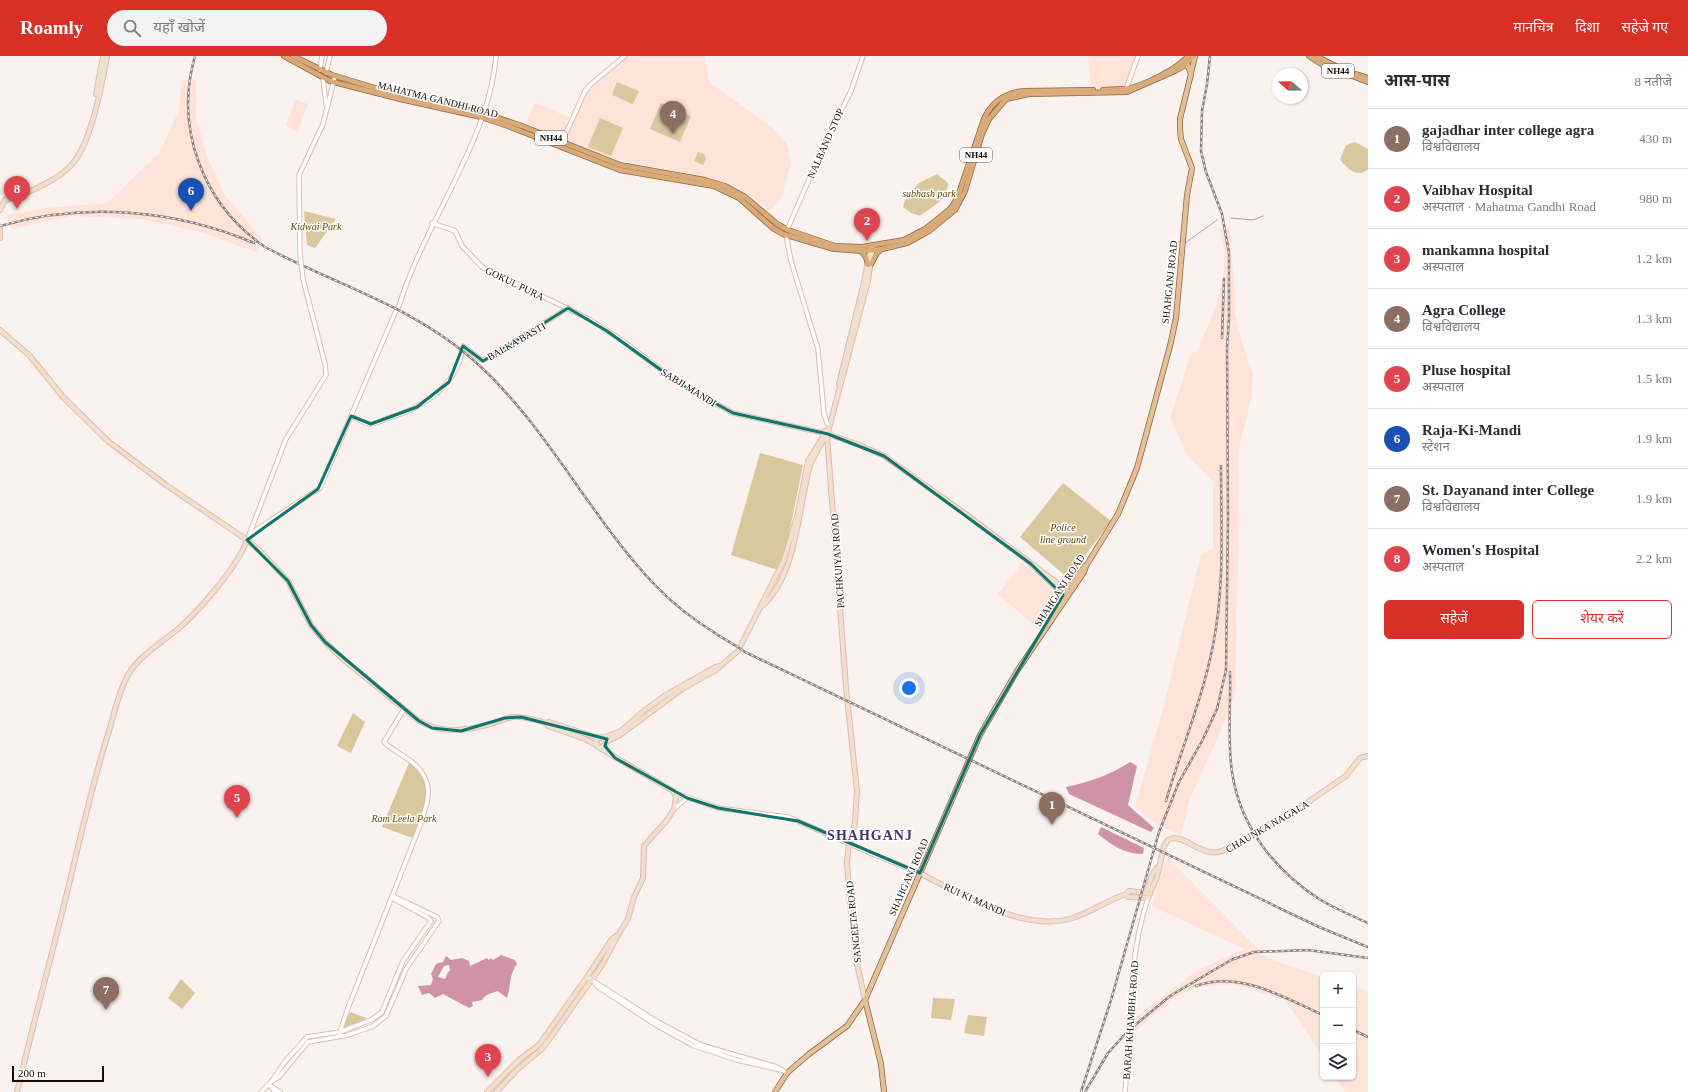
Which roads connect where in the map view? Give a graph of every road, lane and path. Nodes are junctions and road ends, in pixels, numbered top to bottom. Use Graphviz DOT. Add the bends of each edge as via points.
graph roads {
  1 [pos="284,56"];
  2 [pos="293,56"];
  3 [pos="496,56"];
  4 [pos="625,56"];
  5 [pos="863,56"];
  6 [pos="1138,56"];
  7 [pos="1194,56"];
  8 [pos="1309,56"];
  9 [pos="1316,56"];
  10 [pos="105,57"];
  11 [pos="322,57"];
  12 [pos="330,58"];
  13 [pos="1187,59"];
  14 [pos="1181,68"];
  15 [pos="320,70"];
  16 [pos="1191,74"];
  17 [pos="324,75"];
  18 [pos="1368,78"];
  19 [pos="334,79"];
  20 [pos="1368,82"];
  21 [pos="1126,89"];
  22 [pos="326,107"];
  23 [pos="482,115"];
  24 [pos="562,142"];
  25 [pos="2,201"];
  26 [pos="0,210"];
  27 [pos="432,223"];
  28 [pos="0,229"];
  29 [pos="786,232"];
  30 [pos="0,238"];
  31 [pos="872,248"];
  32 [pos="882,249"];
  33 [pos="860,250"];
  34 [pos="870,265"];
  35 [pos="568,308"];
  36 [pos="0,330"];
  37 [pos="351,416"];
  38 [pos="829,424"];
  39 [pos="826,434"];
  40 [pos="248,538"];
  41 [pos="1031,564"];
  42 [pos="1068,591"];
  43 [pos="1065,596"];
  44 [pos="720,666"];
  45 [pos="404,709"];
  46 [pos="546,723"];
  47 [pos="601,738"];
  48 [pos="596,745"];
  49 [pos="604,745"];
  50 [pos="1368,756"];
  51 [pos="675,793"];
  52 [pos="687,798"];
  53 [pos="674,809"];
  54 [pos="849,844"];
  55 [pos="1157,868"];
  56 [pos="920,873"];
  57 [pos="1126,894"];
  58 [pos="392,897"];
  59 [pos="1148,898"];
  60 [pos="618,935"];
  61 [pos="587,977"];
  62 [pos="593,981"];
  63 [pos="865,1000"];
  64 [pos="340,1032"];
  65 [pos="341,1036"];
  66 [pos="787,1073"];
  67 [pos="271,1084"];
  68 [pos="16,1092"];
  69 [pos="261,1092"];
  70 [pos="275,1092"];
  71 [pos="280,1092"];
  72 [pos="487,1092"];
  73 [pos="496,1092"];
  74 [pos="775,1092"];
  75 [pos="884,1092"];
  76 [pos="1125,1092"];
  1 -- 17 [label="highway, MAHATMA GANDHI ROAD / NH44"];
  2 -- 15 [label="highway, MAHATMA GANDHI ROAD / NH44"];
  3 -- 23 [label="street" via="491,86"];
  4 -- 24 [label="street" via="585,91"];
  5 -- 29 [label="street, NALBAND STOP" via="851,91"];
  6 -- 21 [label="street"];
  7 -- 13 [label="highway, MAHATMA GANDHI ROAD / NH44"];
  7 -- 16 [label="main road, SHAHGANJ ROAD"];
  8 -- 20 [label="highway, NH44" via="1323,65"];
  9 -- 18 [label="highway, NH44" via="1343,70"];
  10 -- 25 [label="main road" via="92,109 94,114 74,162 41,186"];
  11 -- 12 [label="street"];
  11 -- 15 [label="street"];
  12 -- 17 [label="street"];
  13 -- 14 [label="highway, MAHATMA GANDHI ROAD / NH44"];
  13 -- 16 [label="main road"];
  13 -- 21 [label="highway, MAHATMA GANDHI ROAD / NH44" via="1158,76"];
  14 -- 16 [label="main road" via="1186,68"];
  14 -- 32 [label="highway, MAHATMA GANDHI ROAD / NH44" via="1127,92 1029,94 1006,100 989,119 982,134 965,191 955,210 920,237 899,246"];
  15 -- 17 [label="highway, MAHATMA GANDHI ROAD / NH44"];
  16 -- 42 [label="main road, SHAHGANJ ROAD" via="1180,124 1181,140 1192,168 1170,346 1136,468 1118,514"];
  17 -- 19 [label="highway, MAHATMA GANDHI ROAD / NH44"];
  17 -- 22 [label="street"];
  19 -- 22 [label="street"];
  19 -- 23 [label="highway, MAHATMA GANDHI ROAD / NH44"];
  21 -- 31 [label="highway, MAHATMA GANDHI ROAD / NH44" via="1024,91 1002,97 987,112 962,186 951,208 912,237"];
  22 -- 40 [label="street, bridge" via="323,124 299,175 300,254 303,279 326,376 286,439"];
  23 -- 24 [label="highway, MAHATMA GANDHI ROAD / NH44"];
  23 -- 27 [label="street" via="461,169"];
  23 -- 29 [label="highway, MAHATMA GANDHI ROAD / NH44" via="620,170 714,186 739,198 769,224"];
  24 -- 29 [label="highway, MAHATMA GANDHI ROAD / NH44" via="629,168 705,180 724,186 745,197"];
  25 -- 26 [label="main road"];
  27 -- 35 [label="street, GOKUL PURA" via="455,231 462,246 482,267"];
  27 -- 37 [label="street"];
  28 -- 30 [label="main road"];
  29 -- 31 [label="highway, MAHATMA GANDHI ROAD / NH44" via="835,246"];
  29 -- 33 [label="highway, MAHATMA GANDHI ROAD / NH44" via="834,249"];
  29 -- 38 [label="street" via="790,255 818,349 824,414"];
  31 -- 32 [label="highway, MAHATMA GANDHI ROAD / NH44"];
  31 -- 33 [label="highway, MAHATMA GANDHI ROAD / NH44"];
  31 -- 34 [label="main road"];
  32 -- 34 [label="highway"];
  33 -- 34 [label="highway"];
  34 -- 38 [label="main road"];
  35 -- 37 [label="street, BALKA BASTI" via="484,360 464,346 449,382 418,407 371,424"];
  35 -- 39 [label="street, SABJI MANDI" via="607,331 682,385 733,413"];
  36 -- 40 [label="main road" via="29,355 63,397 109,442 166,485"];
  37 -- 40 [label="street" via="320,488"];
  38 -- 39 [label="main road"];
  39 -- 41 [label="main road" via="884,456"];
  39 -- 44 [label="main road" via="810,461 792,542 780,580 760,607 738,651"];
  39 -- 54 [label="main road, PACHKUIYAN ROAD" via="846,688 857,791 855,823"];
  40 -- 45 [label="main road" via="288,580 311,625 325,642"];
  40 -- 68 [label="main road" via="223,578 194,614 133,668 128,676 100,758"];
  41 -- 42 [label="main road"];
  41 -- 43 [label="main road"];
  42 -- 43 [label="main road, SHAHGANJ ROAD"];
  43 -- 56 [label="main road, SHAHGANJ ROAD" via="987,723"];
  44 -- 47 [label="main road" via="672,691 621,731"];
  44 -- 49 [label="main road" via="682,689"];
  45 -- 46 [label="main road" via="432,728 451,731 461,731 514,717"];
  45 -- 58 [label="street" via="384,742 413,763 424,775 429,791 419,828"];
  46 -- 47 [label="main road"];
  46 -- 48 [label="main road"];
  47 -- 48 [label="main road" via="596,740"];
  47 -- 49 [label="main road"];
  48 -- 49 [label="main road"];
  49 -- 51 [label="main road" via="610,754"];
  50 -- 55 [label="main road, CHAUNKA NAGALA" via="1360,758 1349,773 1328,789 1222,851 1209,854 1177,838 1168,840 1165,842"];
  51 -- 52 [label="street, RUI KI MANDI"];
  51 -- 53 [label="main road"];
  52 -- 53 [label="street"];
  52 -- 54 [label="street, RUI KI MANDI" via="718,808 788,817"];
  53 -- 60 [label="main road" via="644,846 643,879 634,897 628,919"];
  54 -- 56 [label="street, RUI KI MANDI"];
  54 -- 63 [label="main road, SANGEETA ROAD" via="847,864 850,905 856,959"];
  55 -- 57 [label="main road" via="1146,893 1129,891"];
  55 -- 59 [label="main road, CHAUNKA NAGALA" via="1157,877"];
  56 -- 57 [label="main road, RUI KI MANDI" via="990,908 1032,919 1074,918"];
  56 -- 63 [label="main road, SHAHGANJ ROAD"];
  57 -- 59 [label="main road" via="1128,897"];
  58 -- 64 [label="street"];
  58 -- 64 [label="street" via="427,917 431,922 403,962 382,1012 373,1019"];
  58 -- 65 [label="street" via="437,917 439,921 406,969 386,1016 373,1026"];
  59 -- 76 [label="street, BARAH KHAMBHA ROAD" via="1132,981"];
  60 -- 61 [label="main road" via="612,939"];
  60 -- 62 [label="main road"];
  61 -- 62 [label="street"];
  61 -- 72 [label="main road" via="539,1045 519,1060"];
  62 -- 66 [label="street" via="598,987 656,1025 694,1046"];
  62 -- 73 [label="main road" via="543,1048"];
  63 -- 66 [label="main road, SHAHGANJ ROAD" via="847,1026"];
  63 -- 75 [label="main road" via="881,1064"];
  64 -- 65 [label="street"];
  64 -- 67 [label="street" via="307,1037 284,1063"];
  65 -- 67 [label="street" via="308,1042"];
  66 -- 74 [label="main road, SHAHGANJ ROAD"];
  67 -- 69 [label="street"];
  67 -- 70 [label="street"];
  67 -- 71 [label="street"];
}
